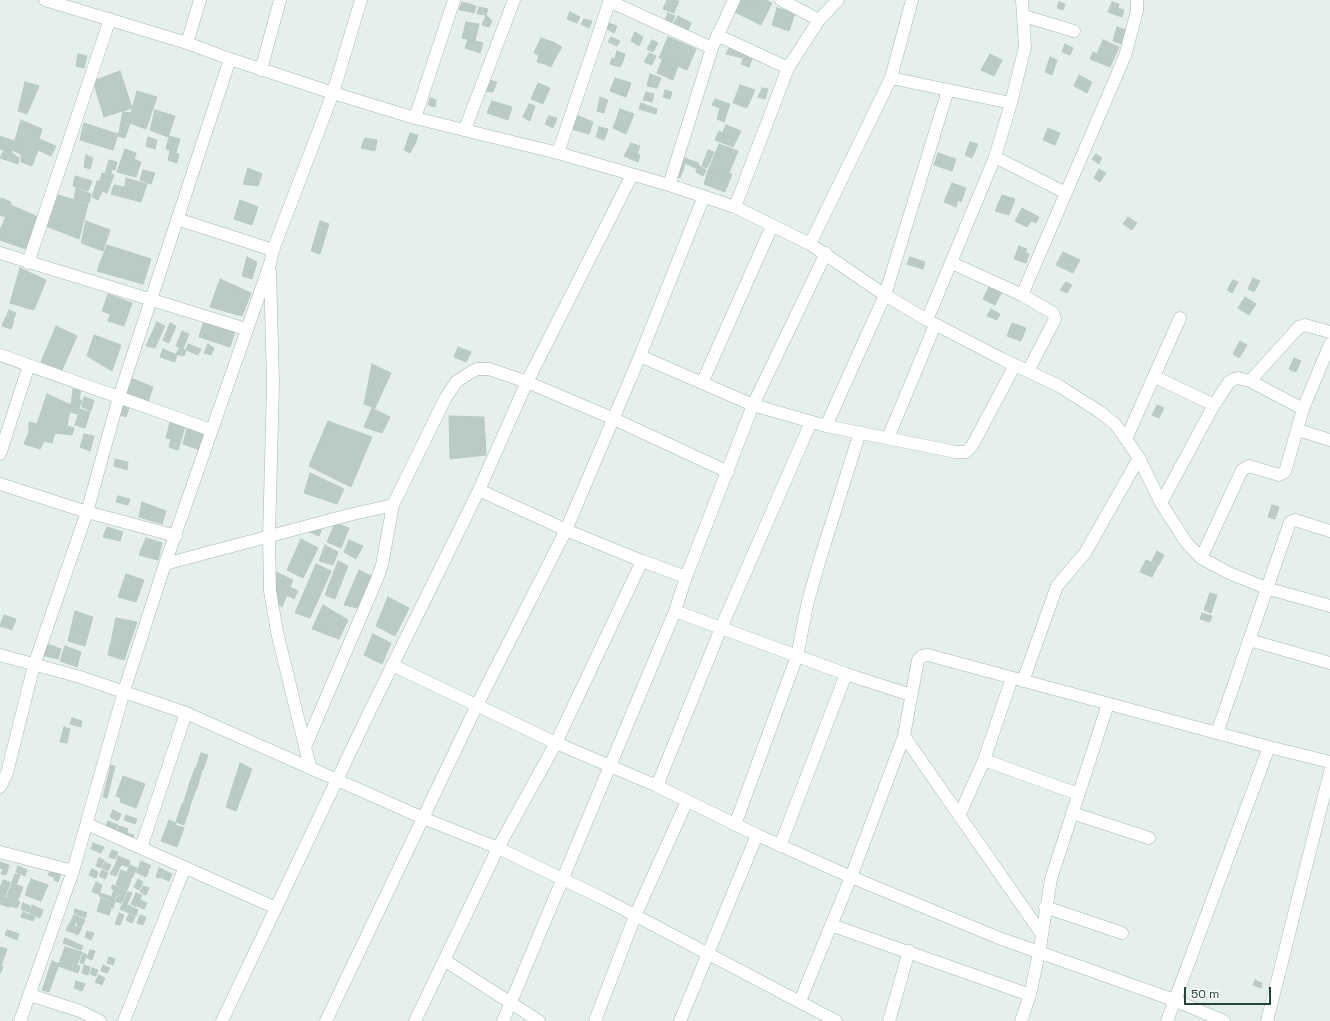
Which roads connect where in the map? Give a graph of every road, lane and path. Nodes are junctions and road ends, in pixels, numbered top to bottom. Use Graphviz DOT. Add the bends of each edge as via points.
graph roads {
  1 [pos="45,0"];
  2 [pos="200,0"];
  3 [pos="280,0"];
  4 [pos="361,0"];
  5 [pos="454,0"];
  6 [pos="514,0"];
  7 [pos="610,0"];
  8 [pos="734,0"];
  9 [pos="781,0"];
  10 [pos="838,0"];
  11 [pos="912,0"];
  12 [pos="1022,0"];
  13 [pos="1137,0"];
  14 [pos="1024,16"];
  15 [pos="110,19"];
  16 [pos="819,20"];
  17 [pos="1074,31"];
  18 [pos="717,35"];
  19 [pos="187,43"];
  20 [pos="712,48"];
  21 [pos="230,59"];
  22 [pos="788,68"];
  23 [pos="261,70"];
  24 [pos="891,78"];
  25 [pos="948,90"];
  26 [pos="333,94"];
  27 [pos="1011,103"];
  28 [pos="415,118"];
  29 [pos="465,130"];
  30 [pos="558,153"];
  31 [pos="995,157"];
  32 [pos="632,175"];
  33 [pos="669,185"];
  34 [pos="1066,193"];
  35 [pos="704,196"];
  36 [pos="735,207"];
  37 [pos="178,219"];
  38 [pos="772,226"];
  39 [pos="810,244"];
  40 [pos="273,250"];
  41 [pos="0,253"];
  42 [pos="826,253"];
  43 [pos="28,263"];
  44 [pos="952,263"];
  45 [pos="270,264"];
  46 [pos="885,295"];
  47 [pos="1022,295"];
  48 [pos="151,300"];
  49 [pos="1180,318"];
  50 [pos="931,323"];
  51 [pos="246,329"];
  52 [pos="1330,332"];
  53 [pos="1329,348"];
  54 [pos="0,355"];
  55 [pos="640,356"];
  56 [pos="29,365"];
  57 [pos="1015,365"];
  58 [pos="1033,373"];
  59 [pos="1155,377"];
  60 [pos="1250,381"];
  61 [pos="527,382"];
  62 [pos="702,383"];
  63 [pos="119,398"];
  64 [pos="753,405"];
  65 [pos="1214,405"];
  66 [pos="1303,409"];
  67 [pos="614,419"];
  68 [pos="812,422"];
  69 [pos="826,426"];
  70 [pos="211,430"];
  71 [pos="1298,430"];
  72 [pos="860,432"];
  73 [pos="888,438"];
  74 [pos="1126,438"];
  75 [pos="1330,440"];
  76 [pos="0,454"];
  77 [pos="1139,458"];
  78 [pos="728,472"];
  79 [pos="0,484"];
  80 [pos="479,490"];
  81 [pos="1162,503"];
  82 [pos="393,505"];
  83 [pos="86,512"];
  84 [pos="566,530"];
  85 [pos="1330,530"];
  86 [pos="176,536"];
  87 [pos="269,537"];
  88 [pos="1201,558"];
  89 [pos="642,561"];
  90 [pos="165,564"];
  91 [pos="686,577"];
  92 [pos="1266,588"];
  93 [pos="1330,606"];
  94 [pos="676,611"];
  95 [pos="721,628"];
  96 [pos="1249,640"];
  97 [pos="0,655"];
  98 [pos="797,656"];
  99 [pos="1330,663"];
  100 [pos="34,665"];
  101 [pos="392,665"];
  102 [pos="846,674"];
  103 [pos="1017,679"];
  104 [pos="124,691"];
  105 [pos="911,695"];
  106 [pos="1108,704"];
  107 [pos="477,705"];
  108 [pos="186,713"];
  109 [pos="1217,733"];
  110 [pos="904,736"];
  111 [pos="556,743"];
  112 [pos="305,747"];
  113 [pos="1269,747"];
  114 [pos="984,760"];
  115 [pos="1330,762"];
  116 [pos="310,767"];
  117 [pos="611,767"];
  118 [pos="1330,772"];
  119 [pos="337,780"];
  120 [pos="657,786"];
  121 [pos="0,787"];
  122 [pos="1078,794"];
  123 [pos="688,801"];
  124 [pos="1072,813"];
  125 [pos="959,816"];
  126 [pos="423,818"];
  127 [pos="86,824"];
  128 [pos="735,824"];
  129 [pos="757,836"];
  130 [pos="1149,838"];
  131 [pos="780,846"];
  132 [pos="141,848"];
  133 [pos="498,848"];
  134 [pos="0,852"];
  135 [pos="186,867"];
  136 [pos="73,871"];
  137 [pos="851,877"];
  138 [pos="562,878"];
  139 [pos="1045,907"];
  140 [pos="276,908"];
  141 [pos="635,916"];
  142 [pos="831,925"];
  143 [pos="1041,933"];
  144 [pos="1122,933"];
  145 [pos="908,951"];
  146 [pos="708,953"];
  147 [pos="1039,953"];
  148 [pos="444,960"];
  149 [pos="1030,994"];
  150 [pos="30,995"];
  151 [pos="1174,1000"];
  152 [pos="800,1001"];
  153 [pos="510,1003"];
  154 [pos="20,1021"];
  155 [pos="100,1021"];
  156 [pos="124,1021"];
  157 [pos="222,1021"];
  158 [pos="326,1021"];
  159 [pos="415,1021"];
  160 [pos="503,1021"];
  161 [pos="539,1021"];
  162 [pos="595,1021"];
  163 [pos="680,1021"];
  164 [pos="836,1021"];
  165 [pos="889,1021"];
  166 [pos="1022,1021"];
  167 [pos="1167,1021"];
  168 [pos="1224,1021"];
  169 [pos="1267,1021"];
  1 -- 15 [label="street"];
  2 -- 19 [label="street"];
  3 -- 23 [label="street"];
  4 -- 26 [label="street"];
  5 -- 28 [label="street"];
  6 -- 29 [label="street"];
  7 -- 20 [label="street"];
  7 -- 30 [label="street"];
  8 -- 18 [label="street"];
  9 -- 16 [label="street"];
  10 -- 16 [label="street"];
  11 -- 24 [label="street"];
  12 -- 14 [label="street"];
  13 -- 34 [label="street" via="1137,11 1124,56"];
  14 -- 17 [label="street"];
  14 -- 27 [label="street" via="1024,47"];
  15 -- 19 [label="street"];
  15 -- 43 [label="street"];
  16 -- 22 [label="street"];
  18 -- 20 [label="street"];
  18 -- 22 [label="street"];
  19 -- 21 [label="street"];
  20 -- 33 [label="street"];
  21 -- 23 [label="street"];
  21 -- 37 [label="street"];
  22 -- 36 [label="street"];
  23 -- 26 [label="street"];
  24 -- 25 [label="street"];
  24 -- 39 [label="street"];
  25 -- 27 [label="street"];
  25 -- 46 [label="street"];
  26 -- 28 [label="street"];
  26 -- 40 [label="street"];
  27 -- 31 [label="street"];
  28 -- 29 [label="street"];
  29 -- 30 [label="street"];
  30 -- 32 [label="street"];
  31 -- 34 [label="street"];
  31 -- 44 [label="street"];
  32 -- 33 [label="street"];
  32 -- 61 [label="street"];
  33 -- 35 [label="street"];
  34 -- 47 [label="street"];
  35 -- 36 [label="street"];
  35 -- 55 [label="street"];
  36 -- 38 [label="street"];
  37 -- 40 [label="street"];
  37 -- 48 [label="street"];
  38 -- 39 [label="street"];
  38 -- 62 [label="street"];
  39 -- 42 [label="street"];
  40 -- 45 [label="street"];
  41 -- 43 [label="street"];
  42 -- 46 [label="street"];
  42 -- 64 [label="street"];
  43 -- 48 [label="street"];
  44 -- 47 [label="street"];
  44 -- 50 [label="street"];
  45 -- 51 [label="street"];
  45 -- 87 [label="street" via="273,383"];
  46 -- 50 [label="street"];
  46 -- 69 [label="street"];
  47 -- 58 [label="street" via="1055,316"];
  48 -- 51 [label="street"];
  48 -- 63 [label="street"];
  49 -- 59 [label="street"];
  50 -- 57 [label="street"];
  50 -- 73 [label="street"];
  51 -- 70 [label="street"];
  52 -- 60 [label="street" via="1305,325 1299,327"];
  53 -- 66 [label="street"];
  54 -- 56 [label="street"];
  55 -- 62 [label="street"];
  55 -- 67 [label="street"];
  56 -- 63 [label="street"];
  56 -- 76 [label="street"];
  57 -- 58 [label="street"];
  57 -- 73 [label="street" via="972,446 966,452"];
  58 -- 74 [label="street" via="1100,412 1115,424"];
  59 -- 65 [label="street"];
  59 -- 74 [label="street"];
  60 -- 65 [label="street" via="1234,379 1229,382"];
  60 -- 66 [label="street"];
  61 -- 67 [label="street"];
  61 -- 80 [label="street"];
  61 -- 82 [label="street" via="489,369 477,369 456,382 445,399"];
  62 -- 64 [label="street"];
  63 -- 70 [label="street"];
  63 -- 83 [label="street"];
  64 -- 68 [label="street"];
  64 -- 78 [label="street"];
  65 -- 81 [label="street"];
  66 -- 71 [label="street"];
  67 -- 78 [label="street"];
  67 -- 84 [label="street"];
  68 -- 69 [label="street"];
  68 -- 95 [label="street"];
  69 -- 72 [label="street"];
  70 -- 86 [label="street"];
  71 -- 75 [label="street"];
  71 -- 88 [label="street" via="1283,474 1249,466 1242,470"];
  72 -- 73 [label="street"];
  72 -- 98 [label="street" via="808,601"];
  74 -- 77 [label="street"];
  77 -- 81 [label="street"];
  77 -- 103 [label="street" via="1084,553 1057,586"];
  78 -- 91 [label="street"];
  79 -- 83 [label="street"];
  80 -- 84 [label="street"];
  80 -- 101 [label="street"];
  81 -- 88 [label="street" via="1186,542"];
  82 -- 87 [label="street"];
  82 -- 112 [label="street" via="377,579"];
  83 -- 86 [label="street"];
  83 -- 100 [label="street"];
  84 -- 89 [label="street"];
  84 -- 107 [label="street"];
  85 -- 92 [label="street" via="1293,520 1290,522"];
  86 -- 90 [label="street"];
  87 -- 90 [label="street"];
  87 -- 112 [label="street" via="270,591 277,632"];
  88 -- 92 [label="street"];
  89 -- 91 [label="street"];
  89 -- 111 [label="street"];
  90 -- 104 [label="street"];
  91 -- 94 [label="street"];
  92 -- 93 [label="street"];
  92 -- 96 [label="street"];
  94 -- 95 [label="street"];
  94 -- 117 [label="street"];
  95 -- 98 [label="street"];
  95 -- 120 [label="street"];
  96 -- 99 [label="street"];
  96 -- 109 [label="street"];
  97 -- 100 [label="street"];
  98 -- 102 [label="street"];
  98 -- 128 [label="street"];
  100 -- 104 [label="street"];
  100 -- 121 [label="street" via="7,773"];
  101 -- 107 [label="street"];
  101 -- 119 [label="street"];
  102 -- 105 [label="street"];
  102 -- 131 [label="street"];
  103 -- 105 [label="street" via="928,655 918,660"];
  103 -- 106 [label="street"];
  103 -- 114 [label="street"];
  104 -- 108 [label="street"];
  104 -- 127 [label="street"];
  105 -- 110 [label="street"];
  106 -- 109 [label="street"];
  106 -- 122 [label="street"];
  107 -- 111 [label="street"];
  107 -- 126 [label="street"];
  108 -- 116 [label="street"];
  108 -- 132 [label="street"];
  109 -- 113 [label="street"];
  110 -- 125 [label="street"];
  110 -- 137 [label="street"];
  111 -- 117 [label="street"];
  111 -- 133 [label="street"];
  112 -- 116 [label="street"];
  113 -- 115 [label="street"];
  113 -- 151 [label="street"];
  114 -- 122 [label="street"];
  114 -- 125 [label="street"];
  116 -- 119 [label="street"];
  117 -- 120 [label="street"];
  117 -- 138 [label="street"];
  118 -- 169 [label="street"];
  119 -- 126 [label="street"];
  119 -- 140 [label="street"];
  120 -- 123 [label="street"];
  122 -- 124 [label="street"];
  123 -- 128 [label="street"];
  123 -- 141 [label="street"];
  124 -- 130 [label="street"];
  124 -- 139 [label="street"];
  125 -- 143 [label="street"];
  126 -- 133 [label="street"];
  126 -- 158 [label="street"];
  127 -- 132 [label="street"];
  127 -- 136 [label="street"];
  128 -- 129 [label="street"];
  129 -- 131 [label="street"];
  129 -- 146 [label="street"];
  131 -- 137 [label="street"];
  132 -- 135 [label="street"];
  133 -- 138 [label="street"];
  133 -- 148 [label="street"];
  134 -- 136 [label="street"];
  135 -- 140 [label="street"];
  135 -- 156 [label="street"];
  136 -- 150 [label="street"];
  137 -- 142 [label="street"];
  137 -- 147 [label="street"];
  138 -- 141 [label="street"];
  138 -- 153 [label="street"];
  139 -- 143 [label="street"];
  139 -- 144 [label="street"];
  140 -- 157 [label="street"];
  141 -- 146 [label="street"];
  141 -- 162 [label="street"];
  142 -- 145 [label="street"];
  142 -- 152 [label="street"];
  143 -- 147 [label="street"];
  145 -- 149 [label="street"];
  145 -- 165 [label="street"];
  146 -- 152 [label="street"];
  146 -- 163 [label="street"];
  147 -- 149 [label="street"];
  147 -- 151 [label="street"];
  148 -- 153 [label="street"];
  148 -- 159 [label="street"];
  149 -- 166 [label="street"];
  150 -- 154 [label="street"];
  150 -- 155 [label="street" via="80,1011"];
  151 -- 167 [label="street"];
  151 -- 168 [label="street"];
  152 -- 164 [label="street"];
  153 -- 160 [label="street"];
  153 -- 161 [label="street"];
}
